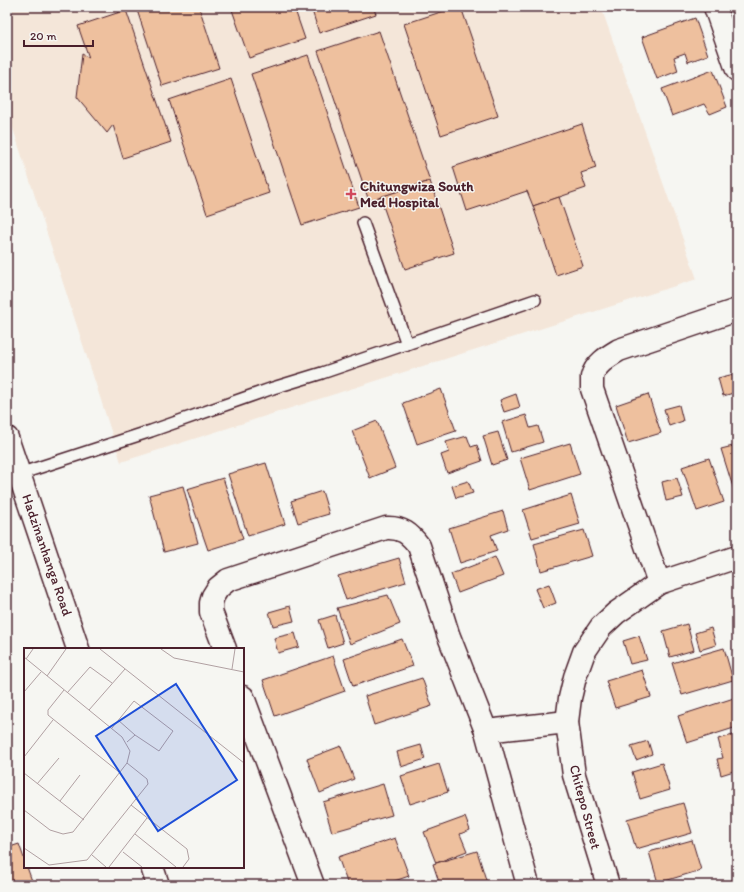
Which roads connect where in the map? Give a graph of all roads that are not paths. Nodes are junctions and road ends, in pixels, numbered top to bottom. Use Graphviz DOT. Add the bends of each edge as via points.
graph roads {
  1 [pos="715,7"];
  2 [pos="737,70"];
  3 [pos="363,223"];
  4 [pos="534,300"];
  5 [pos="737,310"];
  6 [pos="407,344"];
  7 [pos="7,438"];
  8 [pos="19,474"];
  9 [pos="737,557"];
  10 [pos="659,583"];
  11 [pos="78,648"];
  12 [pos="225,648"];
  13 [pos="244,700"];
  14 [pos="567,722"];
  15 [pos="486,731"];
  16 [pos="152,868"];
  17 [pos="602,883"];
  18 [pos="158,885"];
  19 [pos="313,885"];
  20 [pos="528,885"];
  1 -- 2 [label="street"];
  3 -- 6 [label="lane"];
  4 -- 6 [label="lane"];
  5 -- 10 [label="street" via="619,350 597,367 592,376 592,389"];
  6 -- 8 [label="lane"];
  7 -- 8 [label="street, Hadzinanhanga Road"];
  8 -- 11 [label="street, Hadzinanhanga Road"];
  9 -- 10 [label="street, Chitepo Street"];
  10 -- 14 [label="street, Chitepo Street" via="616,613 601,627 584,652 570,698"];
  12 -- 15 [label="street" via="211,612 211,603 218,588 228,580 386,528 395,528 406,532 419,546 448,634"];
  13 -- 19 [label="street"];
  14 -- 15 [label="street"];
  14 -- 17 [label="street, Chitepo Street" via="574,775"];
  15 -- 20 [label="street"];
  16 -- 18 [label="street"];
}
